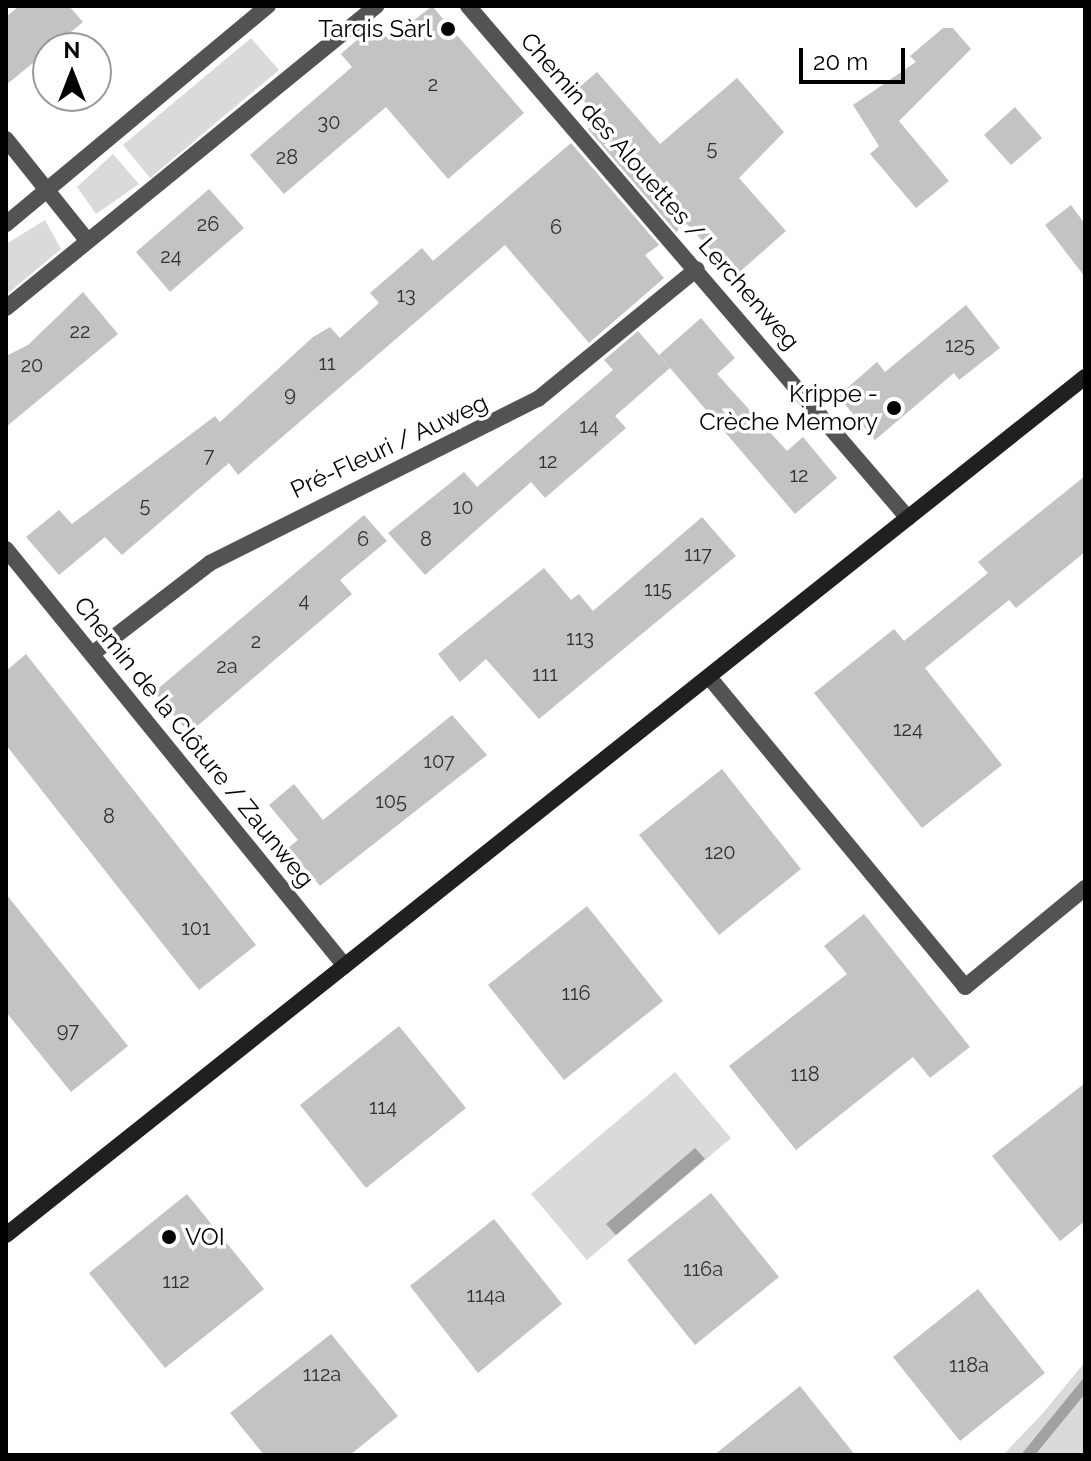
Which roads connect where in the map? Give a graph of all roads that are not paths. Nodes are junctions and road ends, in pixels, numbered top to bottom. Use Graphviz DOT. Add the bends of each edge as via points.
graph roads {
  1 [pos="268,6"];
  2 [pos="376,6"];
  3 [pos="468,6"];
  4 [pos="6,139"];
  5 [pos="48,189"];
  6 [pos="6,224"];
  7 [pos="87,240"];
  8 [pos="697,269"];
  9 [pos="6,308"];
  10 [pos="1085,377"];
  11 [pos="908,518"];
  12 [pos="6,549"];
  13 [pos="92,654"];
  14 [pos="709,677"];
  15 [pos="1085,888"];
  16 [pos="345,966"];
  17 [pos="6,1235"];
  1 -- 5 [label="street"];
  2 -- 7 [label="street"];
  3 -- 8 [label="street, Chemin des Alouettes / Lerchenweg"];
  4 -- 5 [label="street"];
  5 -- 6 [label="street"];
  5 -- 7 [label="street"];
  7 -- 9 [label="street"];
  8 -- 11 [label="street, Chemin des Alouettes / Lerchenweg"];
  8 -- 13 [label="street, Pré-Fleuri / Auweg" via="538,399 220,558"];
  10 -- 11 [label="street"];
  11 -- 14 [label="street"];
  12 -- 13 [label="street, Chemin de la Clôture / Zaunweg"];
  13 -- 16 [label="street, Chemin de la Clôture / Zaunweg"];
  14 -- 15 [label="street" via="965,987"];
  14 -- 16 [label="street"];
  16 -- 17 [label="street"];
}
